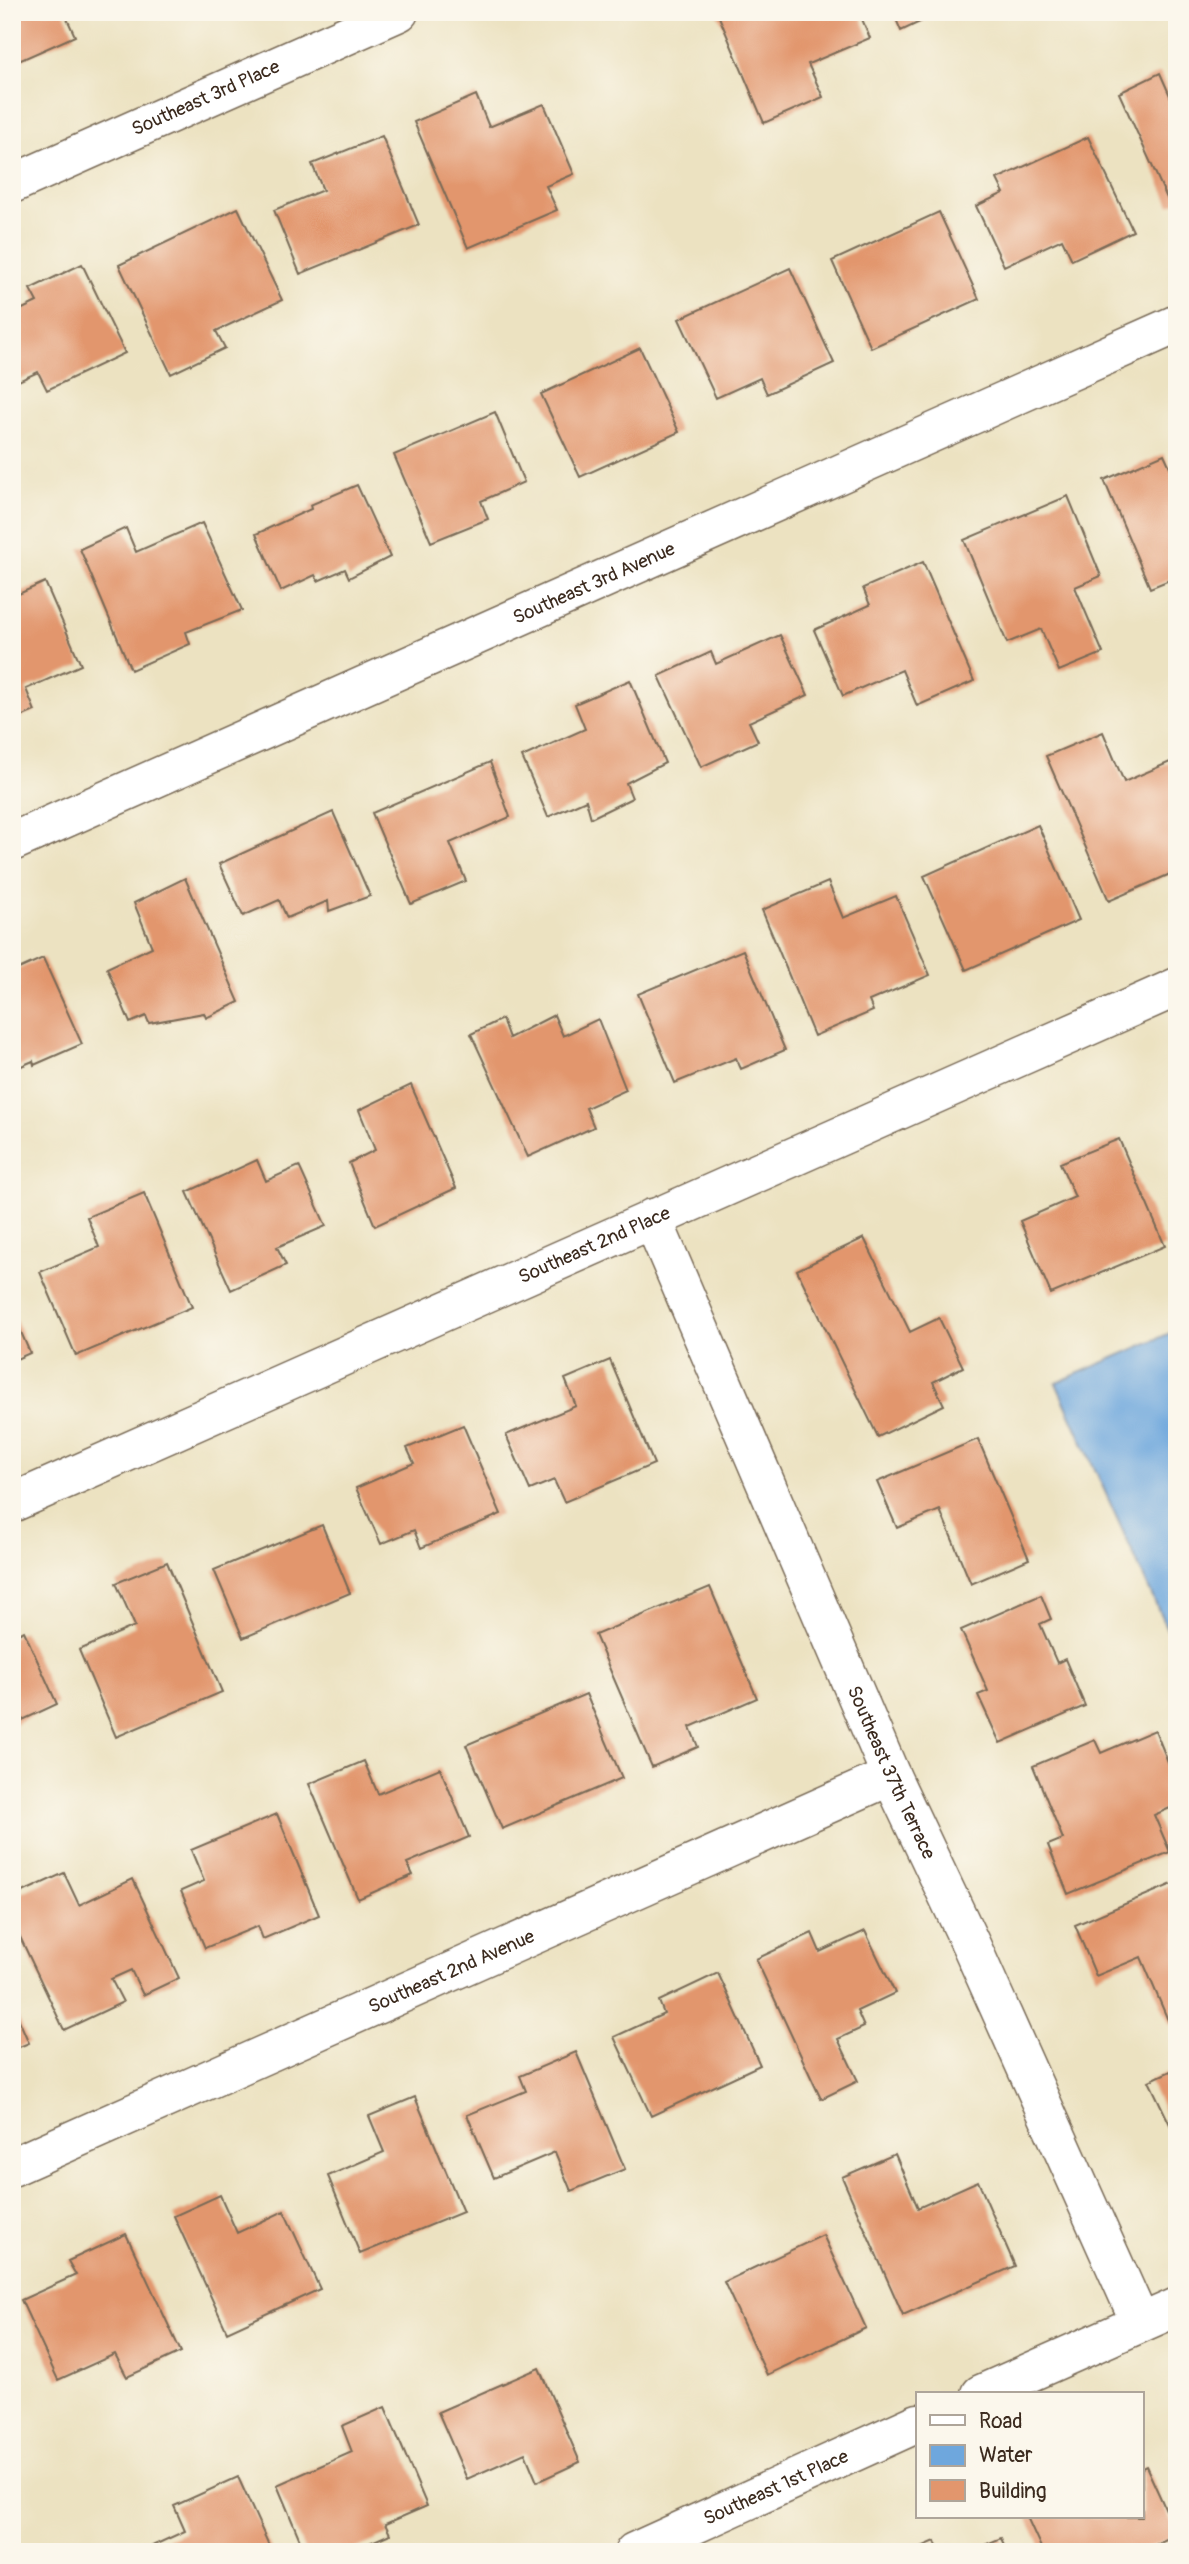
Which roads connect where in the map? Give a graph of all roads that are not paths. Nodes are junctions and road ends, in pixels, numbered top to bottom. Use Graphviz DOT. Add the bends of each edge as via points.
graph roads {
  1 [pos="399,12"];
  2 [pos="12,184"];
  3 [pos="1177,324"];
  4 [pos="12,842"];
  5 [pos="1177,987"];
  6 [pos="652,1218"];
  7 [pos="12,1503"];
  8 [pos="891,1776"];
  9 [pos="12,2167"];
  10 [pos="1177,2307"];
  11 [pos="1140,2322"];
  12 [pos="985,2392"];
  13 [pos="916,2424"];
  14 [pos="634,2552"];
  1 -- 2 [label="street, Southeast 3rd Place"];
  3 -- 4 [label="street, Southeast 3rd Avenue"];
  5 -- 6 [label="street, Southeast 2nd Place"];
  6 -- 7 [label="street, Southeast 2nd Place"];
  6 -- 8 [label="street, Southeast 37th Terrace"];
  8 -- 9 [label="street, Southeast 2nd Avenue"];
  8 -- 11 [label="street, Southeast 37th Terrace"];
  10 -- 11 [label="street"];
  11 -- 12 [label="street"];
  13 -- 14 [label="street, Southeast 1st Place"];
}
